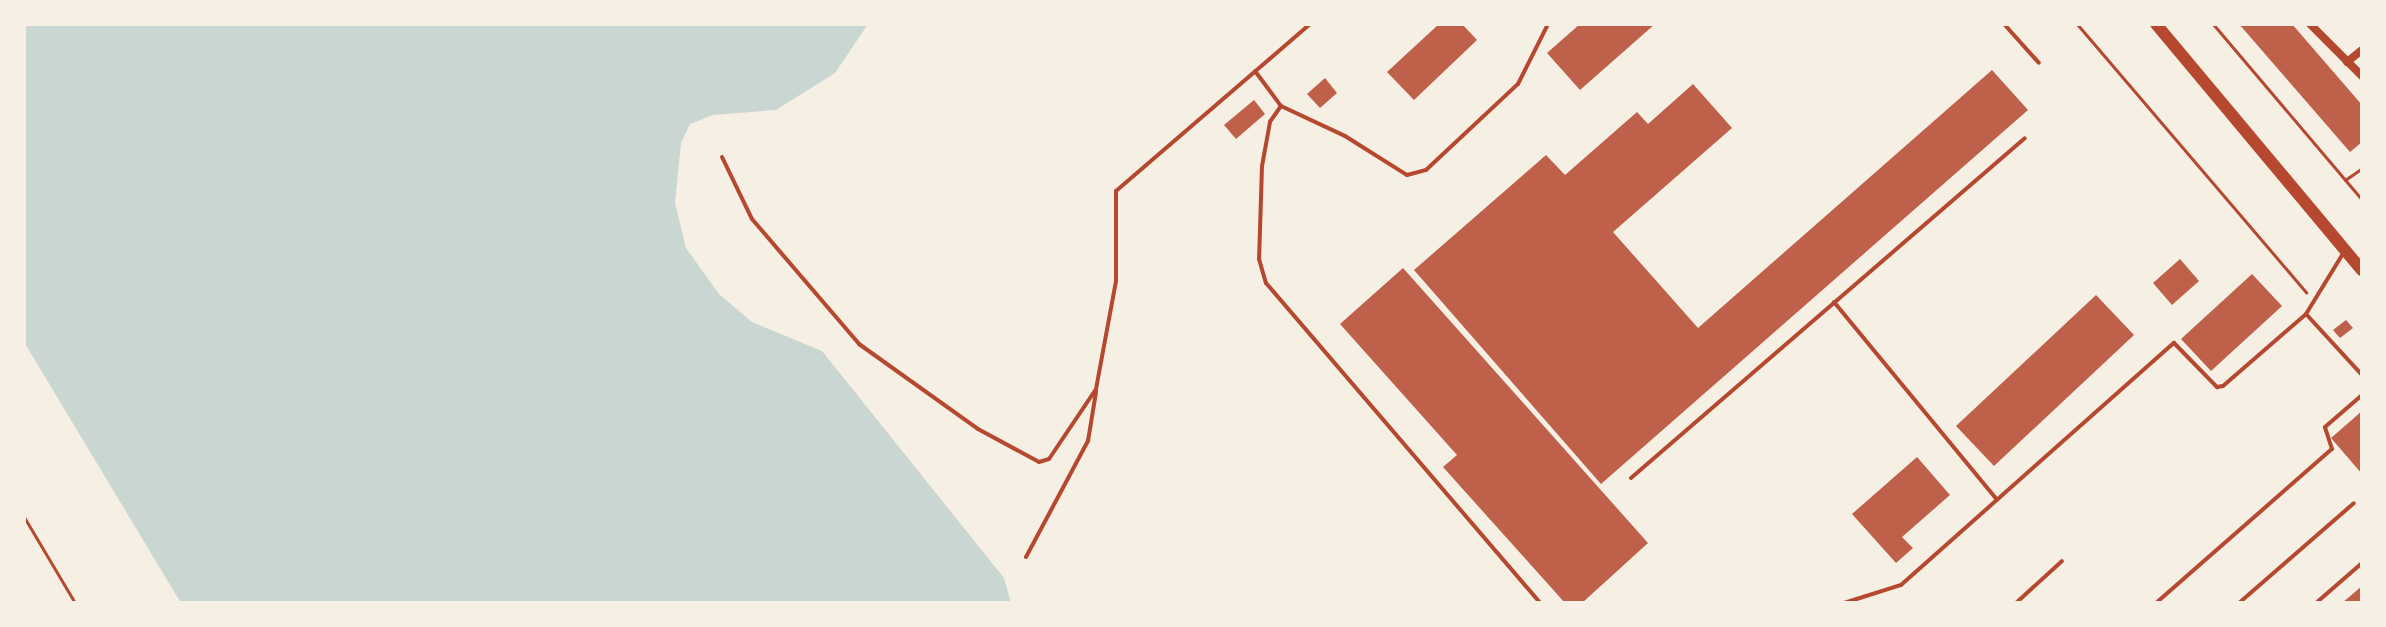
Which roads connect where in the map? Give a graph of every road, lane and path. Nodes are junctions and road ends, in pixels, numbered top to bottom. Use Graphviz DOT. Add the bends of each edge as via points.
graph roads {
  1 [pos="1310,24"];
  2 [pos="1548,24"];
  3 [pos="2004,24"];
  4 [pos="2077,24"];
  5 [pos="2156,24"];
  6 [pos="2213,24"];
  7 [pos="2310,24"];
  8 [pos="2362,50"];
  9 [pos="2347,62"];
  10 [pos="2039,63"];
  11 [pos="1255,71"];
  12 [pos="2362,76"];
  13 [pos="1281,106"];
  14 [pos="2025,138"];
  15 [pos="722,157"];
  16 [pos="2362,168"];
  17 [pos="2345,180"];
  18 [pos="2362,200"];
  19 [pos="2346,250"];
  20 [pos="2362,270"];
  21 [pos="2302,286"];
  22 [pos="1834,302"];
  23 [pos="2306,314"];
  24 [pos="2362,375"];
  25 [pos="1096,389"];
  26 [pos="2362,395"];
  27 [pos="1631,478"];
  28 [pos="1997,500"];
  29 [pos="2354,503"];
  30 [pos="24,517"];
  31 [pos="1026,557"];
  32 [pos="2062,561"];
  33 [pos="2362,563"];
  34 [pos="75,603"];
  35 [pos="1540,603"];
  36 [pos="1844,603"];
  37 [pos="2016,603"];
  38 [pos="2156,603"];
  39 [pos="2239,603"];
  40 [pos="2316,603"];
  1 -- 11 [label="lane"];
  2 -- 13 [label="lane" via="1518,84 1426,170 1407,175 1345,136"];
  3 -- 10 [label="lane"];
  4 -- 21 [label="path"];
  5 -- 19 [label="main road"];
  6 -- 17 [label="path"];
  7 -- 9 [label="street"];
  8 -- 9 [label="street"];
  9 -- 12 [label="street"];
  11 -- 13 [label="lane"];
  11 -- 25 [label="lane" via="1116,191 1116,281"];
  13 -- 35 [label="lane" via="1270,122 1262,166 1259,259 1266,283"];
  14 -- 22 [label="lane"];
  15 -- 25 [label="lane" via="752,219 859,344 978,429 1033,461 1049,459"];
  16 -- 17 [label="path"];
  17 -- 18 [label="path"];
  19 -- 20 [label="main road"];
  19 -- 23 [label="lane"];
  22 -- 27 [label="lane"];
  22 -- 28 [label="lane"];
  23 -- 24 [label="lane"];
  23 -- 28 [label="lane" via="2220,387 2174,343"];
  25 -- 31 [label="lane" via="1088,441"];
  26 -- 38 [label="lane" via="2325,427 2332,449"];
  28 -- 36 [label="lane" via="1901,585"];
  29 -- 39 [label="lane"];
  30 -- 34 [label="path"];
  32 -- 37 [label="lane"];
  33 -- 40 [label="lane"];
}
